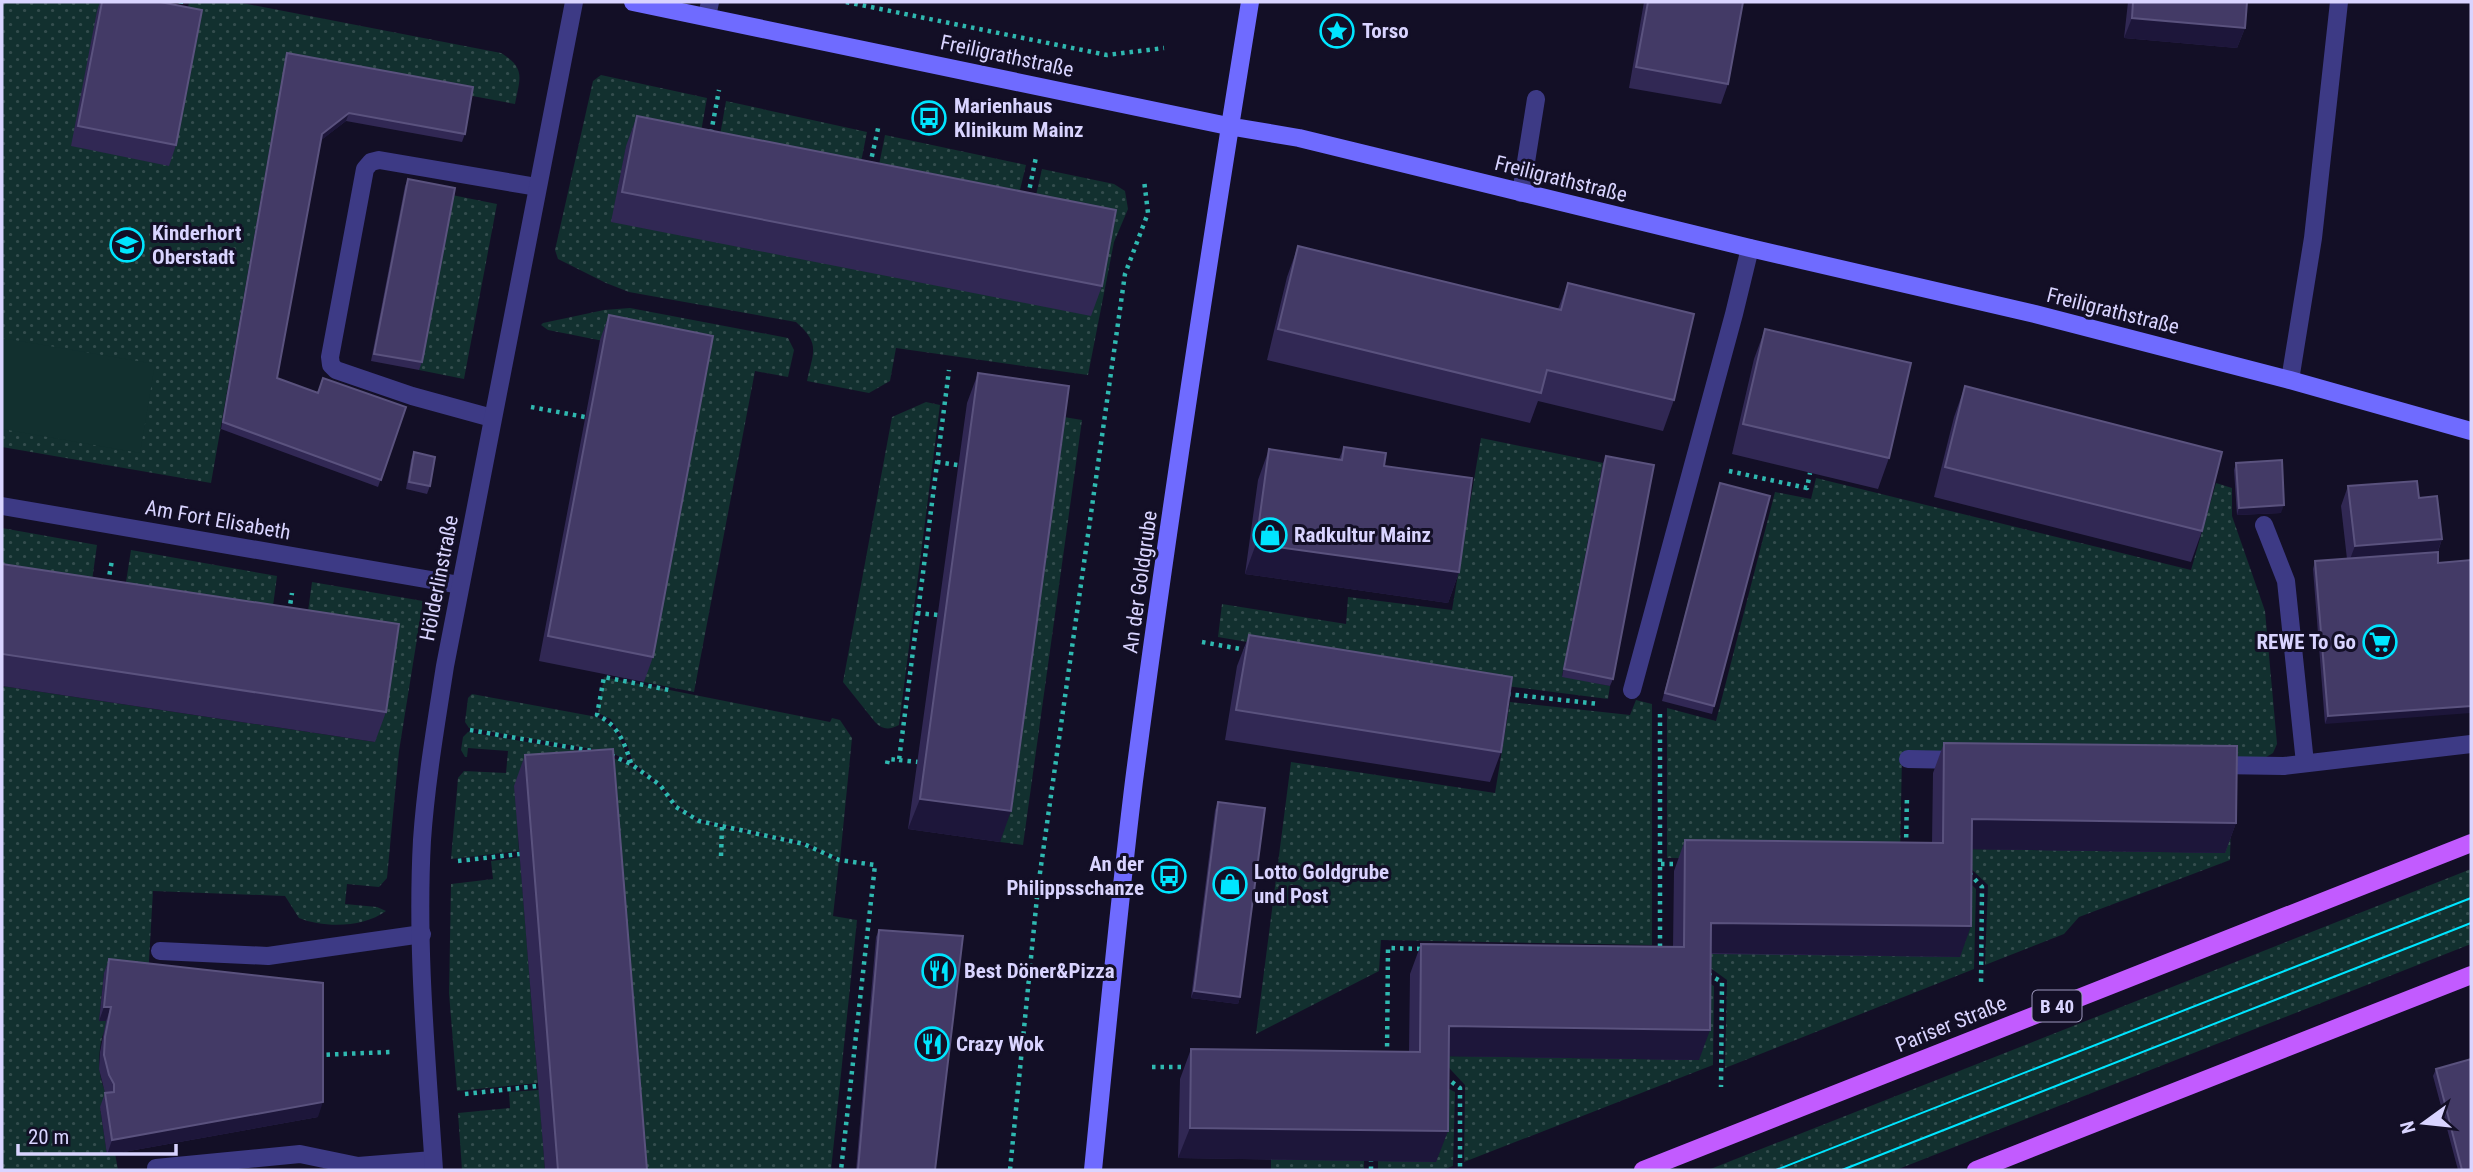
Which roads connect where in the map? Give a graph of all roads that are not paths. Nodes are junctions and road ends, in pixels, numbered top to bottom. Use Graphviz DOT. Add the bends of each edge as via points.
graph roads {
  1 [pos="574,2"];
  2 [pos="633,2"];
  3 [pos="1250,2"];
  4 [pos="2339,2"];
  5 [pos="708,9"];
  6 [pos="1536,99"];
  7 [pos="1228,125"];
  8 [pos="537,187"];
  9 [pos="1521,193"];
  10 [pos="1750,248"];
  11 [pos="2290,380"];
  12 [pos="492,418"];
  13 [pos="2471,431"];
  14 [pos="2,506"];
  15 [pos="2264,525"];
  16 [pos="460,585"];
  17 [pos="1632,691"];
  18 [pos="2471,744"];
  19 [pos="1908,759"];
  20 [pos="1977,760"];
  21 [pos="2305,763"];
  22 [pos="2200,765"];
  23 [pos="2471,843"];
  24 [pos="422,934"];
  25 [pos="160,951"];
  26 [pos="2471,975"];
  27 [pos="434,1165"];
  28 [pos="156,1168"];
  29 [pos="1093,1170"];
  30 [pos="1643,1170"];
  31 [pos="1976,1170"];
  1 -- 8 [label="street, Hölderlinstraße"];
  2 -- 5 [label="street, Freiligrathstraße"];
  3 -- 7 [label="street, An der Goldgrube"];
  4 -- 11 [label="street"];
  5 -- 7 [label="street, Freiligrathstraße"];
  6 -- 9 [label="street"];
  7 -- 9 [label="street, Freiligrathstraße"];
  7 -- 29 [label="street, An der Goldgrube" via="1134,783"];
  8 -- 12 [label="street, Hölderlinstraße"];
  8 -- 12 [label="street" via="379,160 365,169 331,365 412,396"];
  9 -- 10 [label="street, Freiligrathstraße"];
  10 -- 11 [label="street, Freiligrathstraße" via="2035,314"];
  10 -- 17 [label="street"];
  11 -- 13 [label="street, Freiligrathstraße"];
  12 -- 16 [label="street, Hölderlinstraße"];
  14 -- 16 [label="street, Am Fort Elisabeth"];
  15 -- 21 [label="street" via="2286,581"];
  16 -- 24 [label="street, Hölderlinstraße" via="429,773 422,841"];
  18 -- 21 [label="street"];
  19 -- 20 [label="street"];
  21 -- 22 [label="street"];
  23 -- 30 [label="main road, Pariser Straße / B 40"];
  24 -- 25 [label="street" via="268,956"];
  24 -- 27 [label="street, Hölderlinstraße"];
  26 -- 31 [label="main road"];
  27 -- 28 [label="street" via="358,1166 300,1154"];
}
